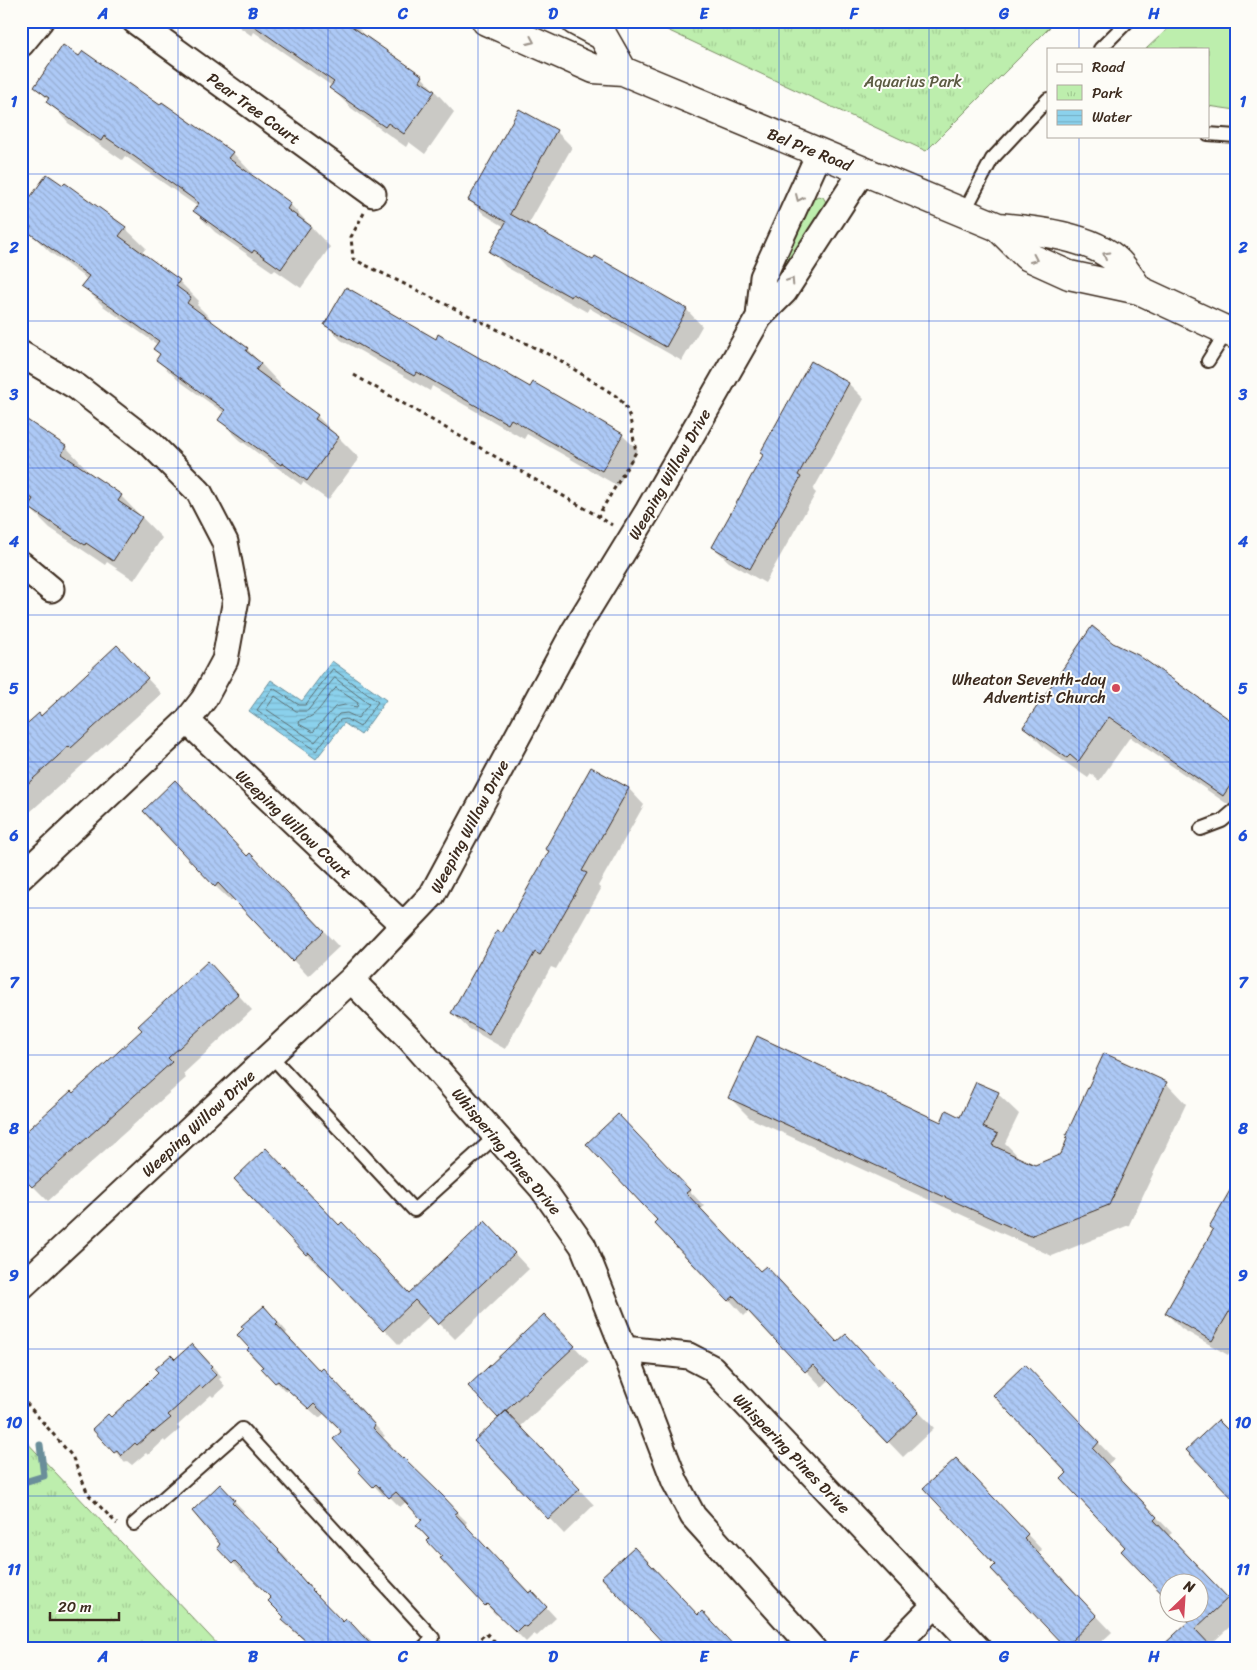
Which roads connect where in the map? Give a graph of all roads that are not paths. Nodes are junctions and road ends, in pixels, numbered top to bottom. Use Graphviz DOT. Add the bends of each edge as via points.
graph roads {
  1 [pos="40,21"];
  2 [pos="135,21"];
  3 [pos="486,21"];
  4 [pos="575,21"];
  5 [pos="1128,21"];
  6 [pos="21,44"];
  7 [pos="1101,48"];
  8 [pos="623,71"];
  9 [pos="1047,100"];
  10 [pos="1210,134"];
  11 [pos="1236,136"];
  12 [pos="819,154"];
  13 [pos="862,170"];
  14 [pos="370,192"];
  15 [pos="963,214"];
  16 [pos="759,317"];
  17 [pos="1232,327"];
  18 [pos="21,354"];
  19 [pos="1208,361"];
  20 [pos="21,564"];
  21 [pos="52,589"];
  22 [pos="187,721"];
  23 [pos="1236,809"];
  24 [pos="1201,829"];
  25 [pos="21,877"];
  26 [pos="403,926"];
  27 [pos="351,980"];
  28 [pos="271,1056"];
  29 [pos="496,1135"];
  30 [pos="21,1287"];
  31 [pos="624,1349"];
  32 [pos="134,1524"];
  33 [pos="936,1604"];
  34 [pos="422,1649"];
  35 [pos="813,1649"];
  36 [pos="892,1649"];
  37 [pos="978,1649"];
  1 -- 6 [label="street"];
  2 -- 14 [label="street, Pear Tree Court"];
  3 -- 8 [label="main road, Bel Pre Road, one-way" via="594,69"];
  4 -- 8 [label="main road" via="603,36"];
  5 -- 7 [label="lane"];
  8 -- 12 [label="main road, Bel Pre Road"];
  9 -- 15 [label="lane" via="992,160"];
  10 -- 11 [label="lane"];
  12 -- 13 [label="main road, Bel Pre Road"];
  12 -- 16 [label="street, Weeping Willow Drive, one-way" via="763,277"];
  13 -- 15 [label="main road, Bel Pre Road"];
  16 -- 13 [label="street, Weeping Willow Drive, one-way" via="784,292"];
  15 -- 17 [label="main road, Bel Pre Road" via="998,227 1036,231 1086,243 1117,261 1139,290"];
  16 -- 26 [label="street, Weeping Willow Drive" via="575,630 432,895"];
  17 -- 19 [label="lane"];
  18 -- 22 [label="street" via="77,387 151,444 199,492 225,542 236,599 225,660 204,699"];
  20 -- 21 [label="street"];
  22 -- 25 [label="street"];
  22 -- 26 [label="street, Weeping Willow Court"];
  23 -- 24 [label="lane" via="1222,821"];
  26 -- 27 [label="street, Weeping Willow Drive"];
  27 -- 28 [label="street, Weeping Willow Drive"];
  27 -- 29 [label="street, Whispering Pines Drive"];
  28 -- 29 [label="lane" via="414,1210"];
  28 -- 30 [label="street, Weeping Willow Drive"];
  29 -- 31 [label="street, Whispering Pines Drive" via="542,1188 584,1246"];
  31 -- 33 [label="street, Whispering Pines Drive" via="688,1356 712,1368"];
  31 -- 35 [label="street, Whispering Pines Drive" via="675,1482 693,1516"];
  32 -- 34 [label="lane" via="242,1429 434,1638"];
  33 -- 36 [label="street"];
  33 -- 37 [label="street, Whispering Pines Drive"];
}
